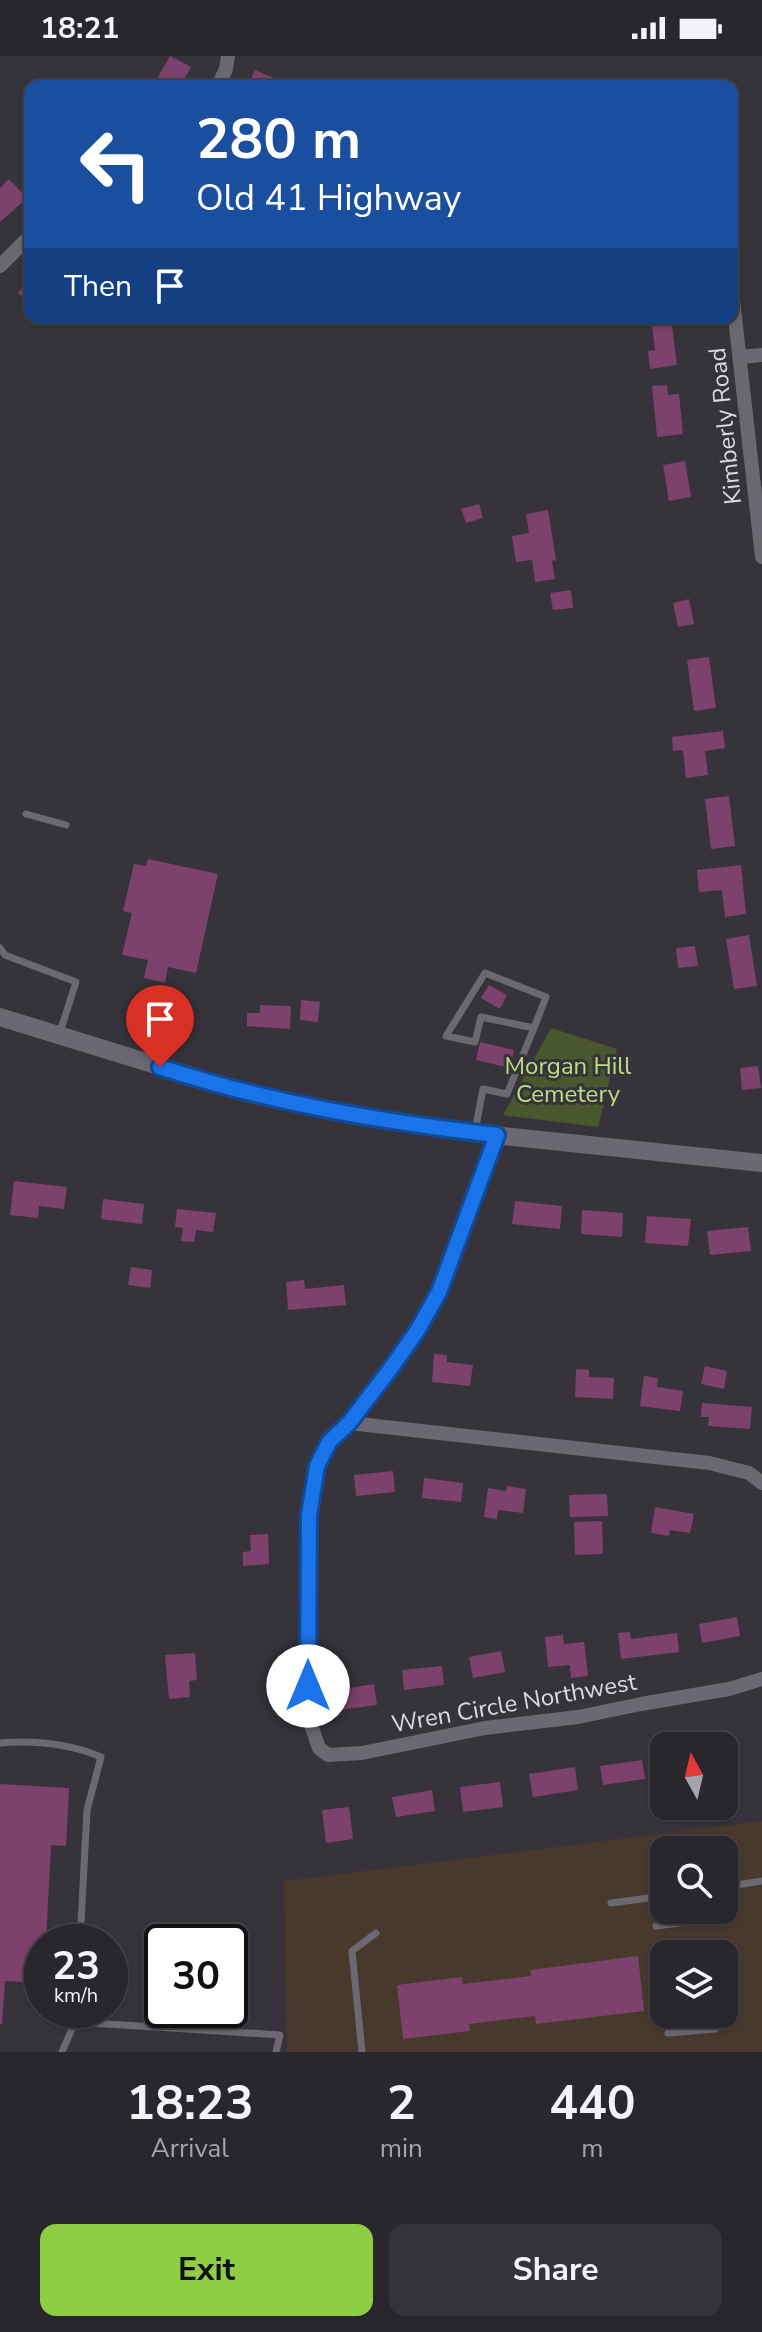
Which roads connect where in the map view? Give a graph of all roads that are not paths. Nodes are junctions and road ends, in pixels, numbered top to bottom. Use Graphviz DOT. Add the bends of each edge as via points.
graph roads {
  1 [pos="228,56"];
  2 [pos="221,80"];
  3 [pos="24,242"];
  4 [pos="0,266"];
  5 [pos="736,324"];
  6 [pos="762,355"];
  7 [pos="740,357"];
  8 [pos="762,557"];
  9 [pos="26,814"];
  10 [pos="66,825"];
  11 [pos="0,948"];
  12 [pos="0,1017"];
  13 [pos="534,1028"];
  14 [pos="59,1035"];
  15 [pos="474,1133"];
  16 [pos="497,1135"];
  17 [pos="762,1163"];
  18 [pos="349,1423"];
  19 [pos="762,1483"];
  20 [pos="762,1679"];
  21 [pos="0,1743"];
  22 [pos="762,1881"];
  23 [pos="738,1885"];
  24 [pos="650,1898"];
  25 [pos="611,1903"];
  26 [pos="81,1924"];
  27 [pos="672,1924"];
  28 [pos="656,1926"];
  29 [pos="376,1933"];
  30 [pos="128,2025"];
  31 [pos="72,2028"];
  32 [pos="715,2029"];
  33 [pos="668,2033"];
  34 [pos="62,2052"];
  35 [pos="276,2052"];
  36 [pos="362,2052"];
  1 -- 2 [label="street"];
  3 -- 4 [label="street"];
  5 -- 7 [label="street, Kimberly Road"];
  6 -- 7 [label="street"];
  7 -- 8 [label="street, Kimberly Road"];
  9 -- 10 [label="lane"];
  11 -- 14 [label="lane" via="5,955 76,982"];
  12 -- 14 [label="main road"];
  13 -- 13 [label="lane" via="481,1017 475,1042 446,1036 485,973 546,997"];
  13 -- 15 [label="lane" via="507,1094 483,1089"];
  14 -- 15 [label="main road" via="250,1094 393,1123"];
  15 -- 16 [label="main road"];
  16 -- 17 [label="main road"];
  16 -- 18 [label="street" via="439,1292"];
  18 -- 19 [label="street" via="709,1463 749,1473"];
  18 -- 20 [label="street, Wren Circle Northwest" via="329,1442 312,1492 309,1704 319,1748 328,1755 578,1717"];
  21 -- 26 [label="lane" via="75,1746 101,1757 87,1810"];
  22 -- 23 [label="lane"];
  24 -- 25 [label="lane"];
  27 -- 28 [label="lane"];
  29 -- 36 [label="lane" via="352,1951"];
  30 -- 35 [label="lane" via="280,2035"];
  31 -- 34 [label="lane"];
  32 -- 33 [label="lane"];
}
